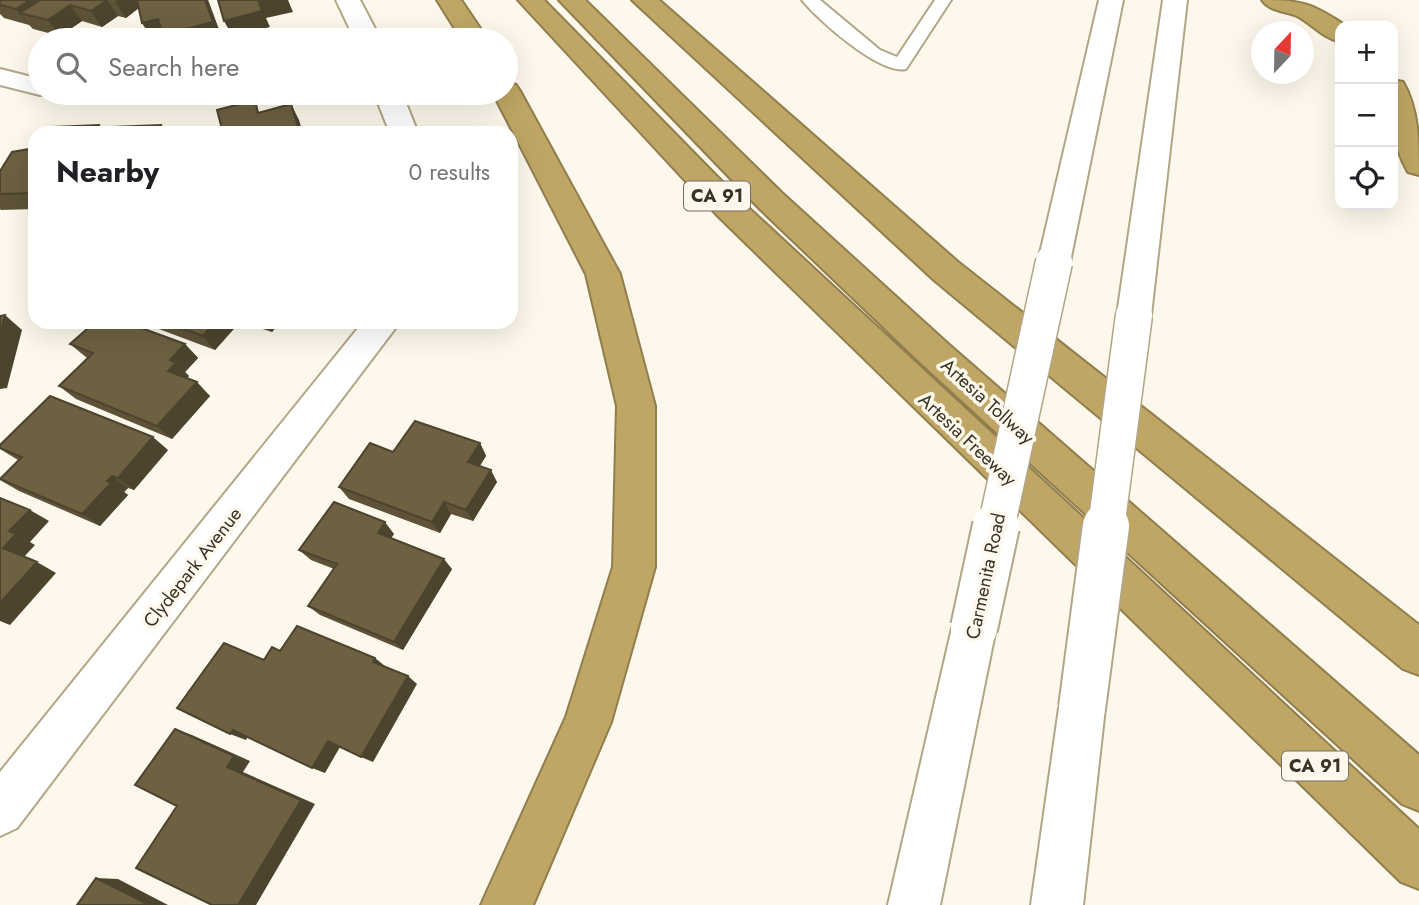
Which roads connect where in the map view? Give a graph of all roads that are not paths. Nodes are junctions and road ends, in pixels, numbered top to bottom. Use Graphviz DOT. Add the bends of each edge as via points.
graph roads {
  1 [pos="348,0"];
  2 [pos="449,0"];
  3 [pos="530,0"];
  4 [pos="571,0"];
  5 [pos="645,0"];
  6 [pos="810,0"];
  7 [pos="943,0"];
  8 [pos="1111,0"];
  9 [pos="1175,0"];
  10 [pos="1274,0"];
  11 [pos="362,28"];
  12 [pos="467,28"];
  13 [pos="1335,31"];
  14 [pos="0,76"];
  15 [pos="28,84"];
  16 [pos="1398,103"];
  17 [pos="393,105"];
  18 [pos="513,105"];
  19 [pos="401,126"];
  20 [pos="1419,165"];
  21 [pos="378,329"];
  22 [pos="1419,653"];
  23 [pos="1419,787"];
  24 [pos="0,811"];
  25 [pos="1419,864"];
  26 [pos="507,905"];
  27 [pos="914,905"];
  28 [pos="1057,905"];
  1 -- 11 [label="main road"];
  2 -- 12 [label="highway"];
  3 -- 25 [label="highway, Artesia Freeway / CA 91" via="728,207"];
  4 -- 23 [label="highway, Artesia Tollway" via="781,211"];
  5 -- 22 [label="highway" via="946,271"];
  6 -- 7 [label="lane" via="874,54 900,65"];
  8 -- 27 [label="main road, Carmenita Road, bridge"];
  9 -- 28 [label="main road, bridge"];
  10 -- 13 [label="highway" via="1306,11"];
  14 -- 15 [label="main road"];
  16 -- 20 [label="highway"];
  17 -- 19 [label="main road"];
  18 -- 26 [label="highway" via="603,274 636,406 634,567 588,722"];
  21 -- 24 [label="main road, Clydepark Avenue"];
}
